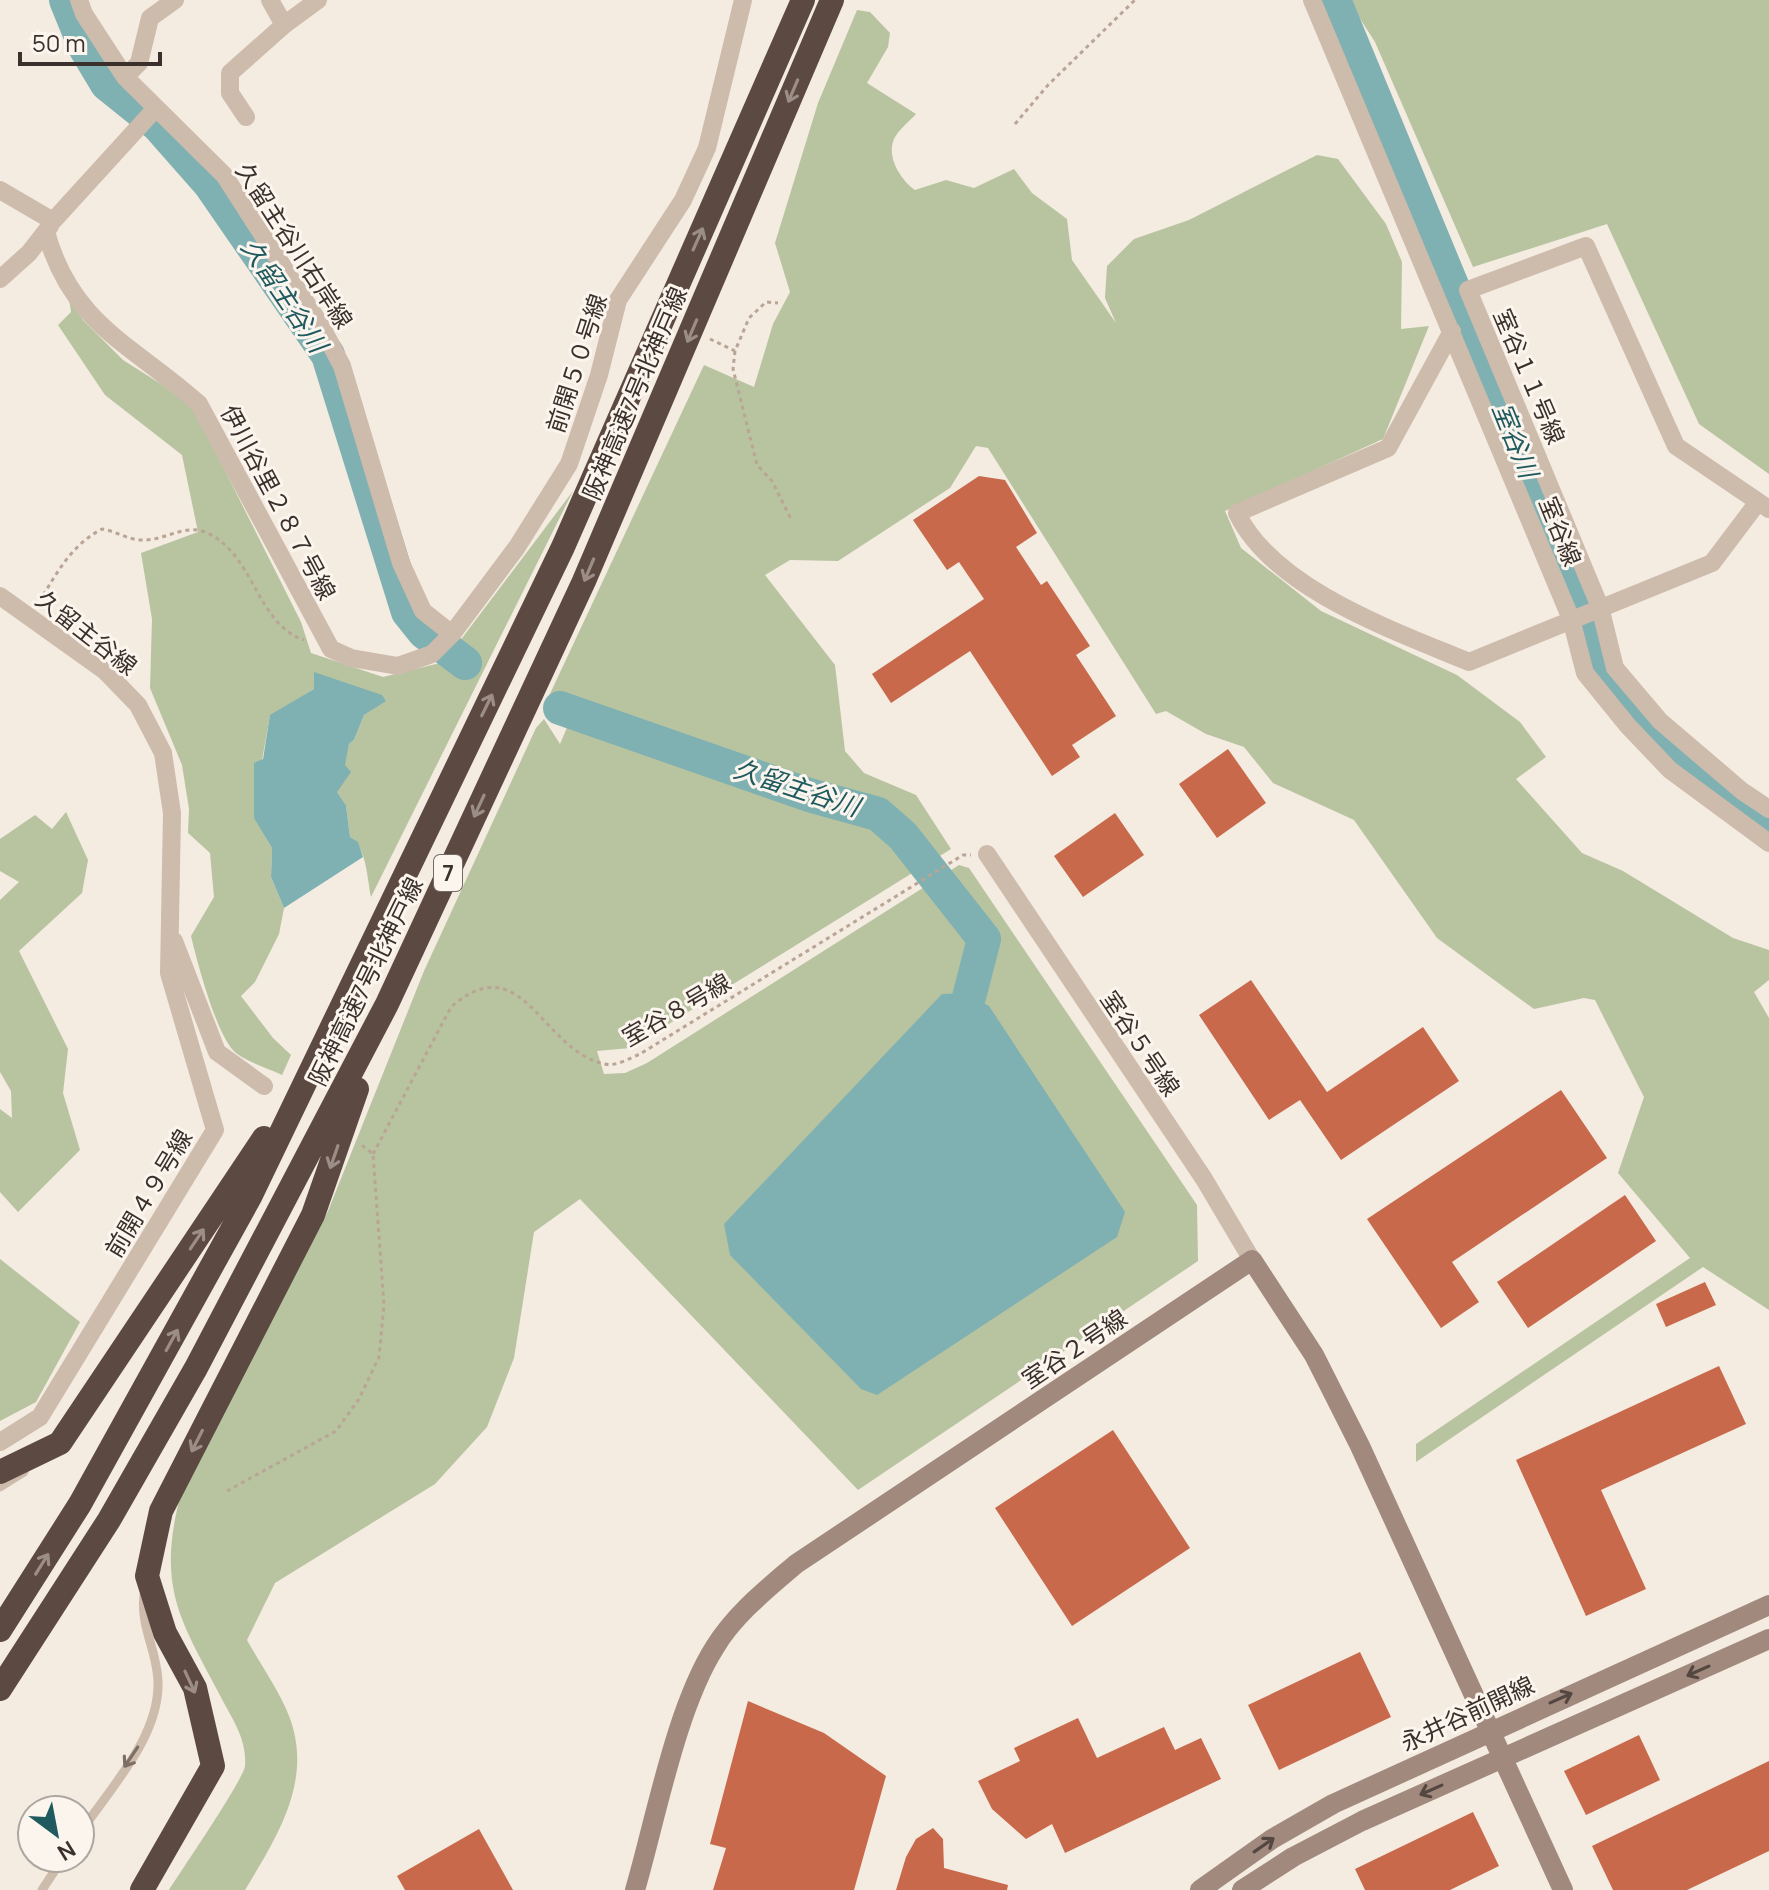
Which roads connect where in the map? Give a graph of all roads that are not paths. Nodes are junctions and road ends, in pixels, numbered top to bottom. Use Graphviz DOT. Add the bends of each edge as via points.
graph roads {
  1 [pos="79,0"];
  2 [pos="175,0"];
  3 [pos="270,0"];
  4 [pos="318,0"];
  5 [pos="743,0"];
  6 [pos="1312,0"];
  7 [pos="800,5"];
  8 [pos="827,10"];
  9 [pos="284,25"];
  10 [pos="125,77"];
  11 [pos="150,116"];
  12 [pos="246,117"];
  13 [pos="0,190"];
  14 [pos="50,227"];
  15 [pos="0,279"];
  16 [pos="1452,331"];
  17 [pos="1764,506"];
  18 [pos="0,596"];
  19 [pos="1600,607"];
  20 [pos="1571,619"];
  21 [pos="444,642"];
  22 [pos="1769,809"];
  23 [pos="1769,843"];
  24 [pos="987,854"];
  25 [pos="170,931"];
  26 [pos="387,1004"];
  27 [pos="315,1063"];
  28 [pos="264,1086"];
  29 [pos="1252,1260"];
  30 [pos="0,1442"];
  31 [pos="60,1443"];
  32 [pos="0,1472"];
  33 [pos="0,1487"];
  34 [pos="147,1576"];
  35 [pos="1769,1605"];
  36 [pos="0,1630"];
  37 [pos="1769,1639"];
  38 [pos="0,1689"];
  39 [pos="1490,1730"];
  40 [pos="1502,1758"];
  41 [pos="96,1809"];
  42 [pos="142,1890"];
  43 [pos="635,1890"];
  44 [pos="1200,1890"];
  45 [pos="1242,1890"];
  46 [pos="1563,1890"];
  1 -- 10 [label="street, 久留主谷川右岸線"];
  2 -- 10 [label="street" via="150,18 139,63"];
  3 -- 9 [label="street"];
  4 -- 9 [label="street"];
  5 -- 21 [label="street, 前開５０号線" via="707,148 683,200 618,300 569,464 517,547"];
  6 -- 16 [label="street, 室谷線"];
  27 -- 7 [label="highway, 阪神高速7号北神戸線 / 7, one-way" via="563,547"];
  8 -- 26 [label="highway, 阪神高速7号北神戸線 / 7, one-way" via="584,581"];
  9 -- 12 [label="street" via="230,73 230,93"];
  10 -- 11 [label="street, 久留主谷川右岸線"];
  11 -- 14 [label="street"];
  11 -- 21 [label="street, 久留主谷川右岸線" via="224,175 320,324 342,366 401,563"];
  13 -- 14 [label="street"];
  14 -- 15 [label="street"];
  14 -- 21 [label="street, 伊川谷里２８７号線" via="54,262 107,334 199,404 331,649 398,666"];
  16 -- 20 [label="street, 室谷線"];
  16 -- 20 [label="street" via="1388,448 1237,513 1249,538 1338,607 1469,662"];
  17 -- 19 [label="street" via="1712,563"];
  17 -- 19 [label="street, 室谷１１号線" via="1676,446 1586,246 1468,290"];
  18 -- 25 [label="street, 久留主谷線" via="105,671 138,705 163,753 172,813"];
  19 -- 20 [label="street"];
  19 -- 22 [label="street, 室谷１１号線" via="1615,668 1660,721"];
  20 -- 23 [label="street, 室谷線" via="1585,673 1628,726 1670,770"];
  24 -- 29 [label="street, 室谷５号線" via="1204,1179"];
  25 -- 28 [label="street" via="217,1052"];
  25 -- 30 [label="street, 前開４９号線" via="169,973 215,1130 40,1417"];
  26 -- 34 [label="highway, one-way" via="313,1215 161,1511"];
  26 -- 38 [label="highway, 阪神高速7号北神戸線 / 7" via="196,1368 109,1520"];
  31 -- 27 [label="highway, one-way"];
  36 -- 27 [label="highway, 阪神高速7号北神戸線 / 7, one-way" via="80,1504 167,1350"];
  29 -- 39 [label="street" via="1314,1355"];
  29 -- 43 [label="street, 室谷２号線" via="796,1564 752,1602 715,1646 691,1694"];
  31 -- 32 [label="highway"];
  31 -- 33 [label="lane"];
  34 -- 41 [label="lane, one-way" via="142,1613 158,1681 152,1725"];
  34 -- 42 [label="highway, one-way" via="165,1633 195,1688 213,1766"];
  39 -- 35 [label="street, 永井谷前開線, one-way"];
  37 -- 40 [label="street, one-way"];
  39 -- 40 [label="street"];
  44 -- 39 [label="street, 永井谷前開線, one-way" via="1333,1804"];
  40 -- 45 [label="street, one-way" via="1348,1828"];
  40 -- 46 [label="street"];
}
